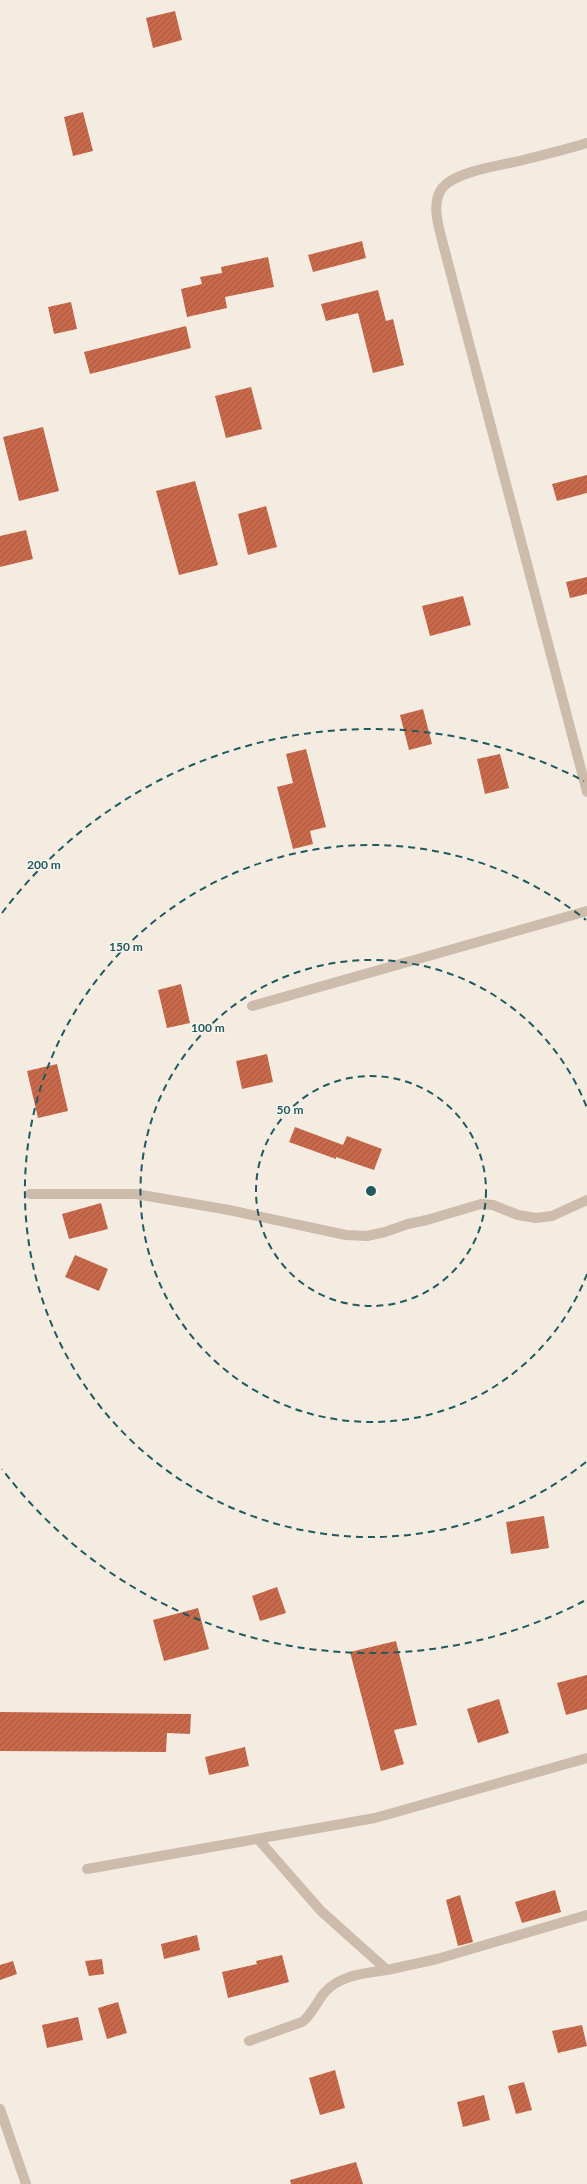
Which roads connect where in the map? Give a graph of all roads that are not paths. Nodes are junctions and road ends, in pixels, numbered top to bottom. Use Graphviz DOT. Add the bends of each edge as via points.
graph roads {
  1 [pos="587,143"];
  2 [pos="587,792"];
  3 [pos="587,911"];
  4 [pos="252,1006"];
  5 [pos="30,1194"];
  6 [pos="587,1200"];
  7 [pos="587,1758"];
  8 [pos="258,1839"];
  9 [pos="87,1869"];
  10 [pos="587,1915"];
  11 [pos="386,1970"];
  12 [pos="249,2041"];
  13 [pos="0,2109"];
  14 [pos="26,2184"];
  1 -- 2 [label="street" via="452,180 443,188 436,212"];
  3 -- 4 [label="street"];
  5 -- 6 [label="street" via="136,1194 229,1210 346,1235 367,1236 481,1204 536,1218 552,1216"];
  7 -- 8 [label="street" via="375,1818"];
  8 -- 9 [label="street"];
  8 -- 11 [label="street" via="321,1911"];
  10 -- 11 [label="street" via="437,1959"];
  11 -- 12 [label="street" via="360,1974 335,1983 325,1992 309,2017 302,2022"];
  13 -- 14 [label="street"];
}
